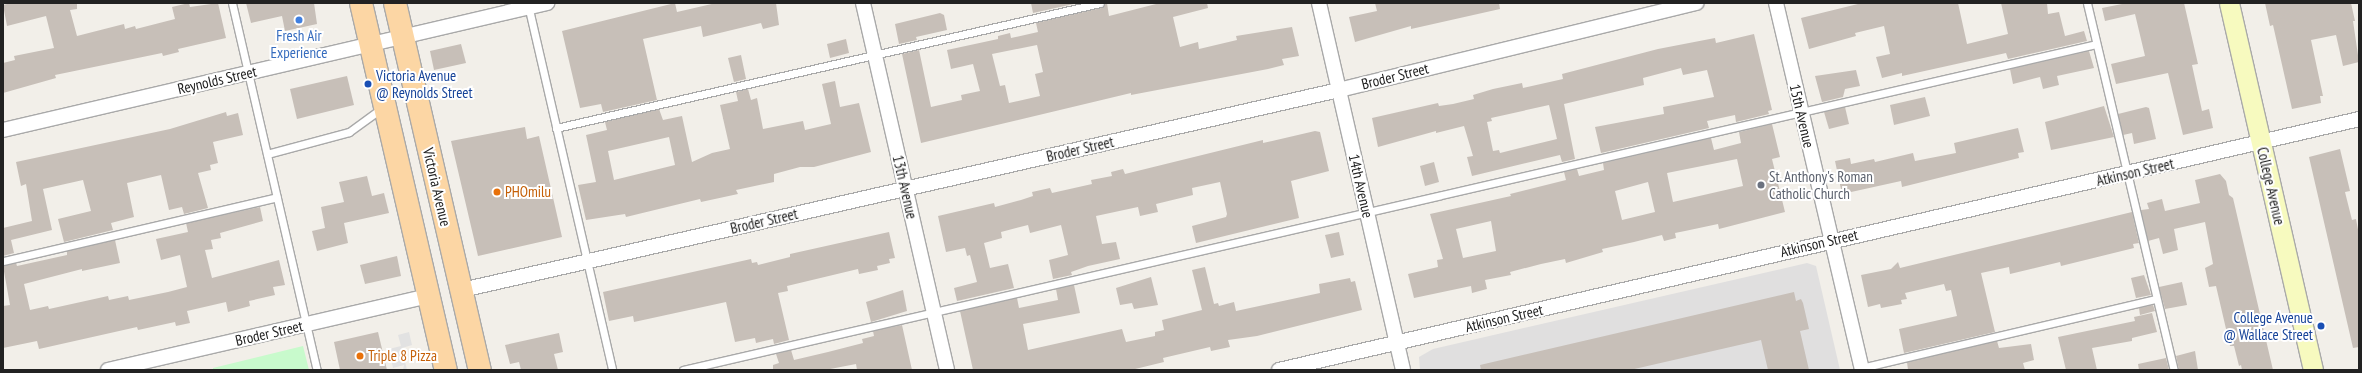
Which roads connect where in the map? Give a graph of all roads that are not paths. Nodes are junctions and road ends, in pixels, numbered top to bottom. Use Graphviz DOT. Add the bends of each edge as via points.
graph roads {
  1 [pos="232,3"];
  2 [pos="361,3"];
  3 [pos="395,3"];
  4 [pos="547,3"];
  5 [pos="864,3"];
  6 [pos="1100,3"];
  7 [pos="1319,3"];
  8 [pos="1697,3"];
  9 [pos="1776,3"];
  10 [pos="2087,3"];
  11 [pos="2229,3"];
  12 [pos="528,5"];
  13 [pos="403,37"];
  14 [pos="371,44"];
  15 [pos="2096,44"];
  16 [pos="875,54"];
  17 [pos="247,73"];
  18 [pos="1339,90"];
  19 [pos="385,105"];
  20 [pos="1802,113"];
  21 [pos="2359,119"];
  22 [pos="556,128"];
  23 [pos="3,130"];
  24 [pos="2261,144"];
  25 [pos="267,154"];
  26 [pos="2128,174"];
  27 [pos="906,189"];
  28 [pos="277,197"];
  29 [pos="1367,211"];
  30 [pos="1831,240"];
  31 [pos="3,261"];
  32 [pos="587,261"];
  33 [pos="462,290"];
  34 [pos="429,296"];
  35 [pos="2156,299"];
  36 [pos="934,312"];
  37 [pos="306,324"];
  38 [pos="1397,343"];
  39 [pos="1861,369"];
  40 [pos="108,370"];
  41 [pos="317,370"];
  42 [pos="446,370"];
  43 [pos="480,370"];
  44 [pos="612,370"];
  45 [pos="683,370"];
  46 [pos="948,370"];
  47 [pos="1279,370"];
  48 [pos="1403,370"];
  49 [pos="2174,370"];
  50 [pos="2313,370"];
  1 -- 17 [label="lane"];
  2 -- 14 [label="main road"];
  3 -- 13 [label="main road, Victoria Avenue"];
  4 -- 12 [label="street, Reynolds Street"];
  5 -- 16 [label="street, 13th Avenue"];
  6 -- 16 [label="lane"];
  7 -- 18 [label="street, 14th Avenue"];
  8 -- 18 [label="street, Broder Street"];
  9 -- 20 [label="street, 15th Avenue"];
  10 -- 15 [label="lane"];
  11 -- 24 [label="street, College Avenue"];
  12 -- 13 [label="street, Reynolds Street"];
  12 -- 22 [label="lane"];
  13 -- 14 [label="street, Reynolds Street"];
  13 -- 33 [label="main road, Victoria Avenue"];
  14 -- 17 [label="street, Reynolds Street"];
  14 -- 19 [label="main road"];
  15 -- 20 [label="lane"];
  15 -- 26 [label="lane"];
  16 -- 22 [label="lane"];
  16 -- 27 [label="street, 13th Avenue"];
  17 -- 23 [label="street, Reynolds Street"];
  17 -- 25 [label="lane"];
  18 -- 27 [label="street, Broder Street"];
  18 -- 29 [label="street, 14th Avenue"];
  19 -- 25 [label="lane" via="349,132"];
  19 -- 34 [label="main road"];
  20 -- 29 [label="lane"];
  20 -- 30 [label="street, 15th Avenue"];
  21 -- 24 [label="street, Atkinson Street"];
  22 -- 32 [label="lane"];
  24 -- 26 [label="street, Atkinson Street"];
  24 -- 50 [label="street, College Avenue"];
  25 -- 28 [label="lane"];
  26 -- 30 [label="street, Atkinson Street"];
  26 -- 35 [label="lane"];
  27 -- 32 [label="street, Broder Street"];
  27 -- 36 [label="street, 13th Avenue"];
  28 -- 31 [label="lane"];
  28 -- 37 [label="lane"];
  29 -- 36 [label="lane"];
  29 -- 38 [label="street, 14th Avenue"];
  30 -- 38 [label="street, Atkinson Street"];
  30 -- 39 [label="street, 15th Avenue"];
  32 -- 33 [label="street, Broder Street"];
  32 -- 44 [label="lane"];
  33 -- 43 [label="main road, Victoria Avenue"];
  34 -- 37 [label="street, Broder Street"];
  34 -- 42 [label="main road"];
  35 -- 39 [label="lane"];
  35 -- 49 [label="lane"];
  36 -- 45 [label="lane"];
  36 -- 46 [label="street, 13th Avenue"];
  37 -- 40 [label="street, Broder Street"];
  37 -- 41 [label="lane"];
  38 -- 47 [label="street, Atkinson Street"];
  38 -- 48 [label="street, 14th Avenue"];
}
